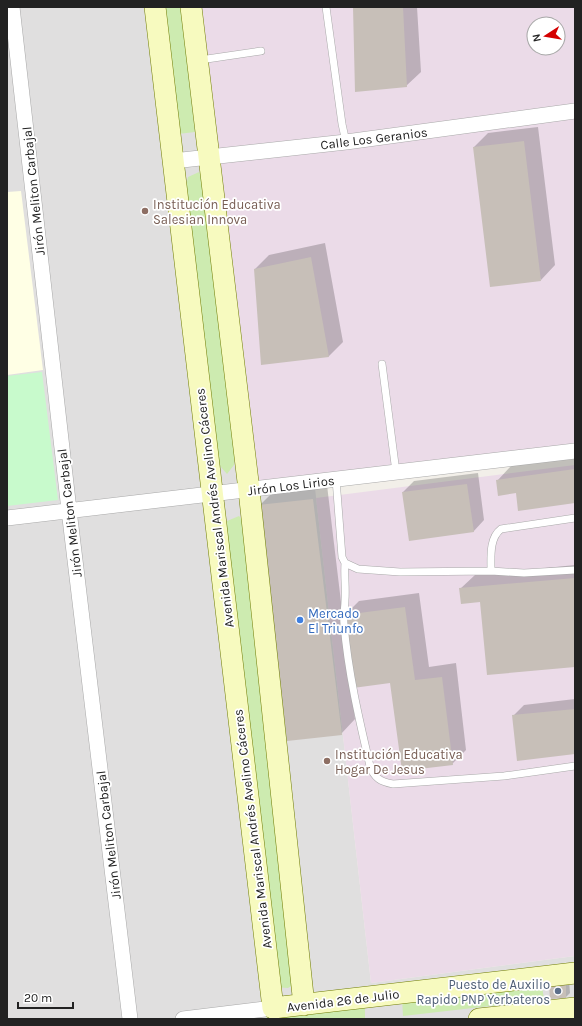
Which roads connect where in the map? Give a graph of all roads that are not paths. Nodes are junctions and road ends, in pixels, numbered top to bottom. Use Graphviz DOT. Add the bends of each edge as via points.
graph roads {
  1 [pos="12,7"];
  2 [pos="155,7"];
  3 [pos="191,7"];
  4 [pos="326,7"];
  5 [pos="262,51"];
  6 [pos="198,61"];
  7 [pos="575,111"];
  8 [pos="346,142"];
  9 [pos="209,157"];
  10 [pos="174,161"];
  11 [pos="382,364"];
  12 [pos="575,451"];
  13 [pos="396,472"];
  14 [pos="336,479"];
  15 [pos="249,490"];
  16 [pos="212,494"];
  17 [pos="69,510"];
  18 [pos="7,518"];
  19 [pos="575,518"];
  20 [pos="345,563"];
  21 [pos="575,570"];
  22 [pos="491,571"];
  23 [pos="575,766"];
  24 [pos="575,973"];
  25 [pos="304,1005"];
  26 [pos="273,1008"];
  27 [pos="575,1008"];
  28 [pos="130,1019"];
  29 [pos="183,1019"];
  30 [pos="479,1019"];
  1 -- 17 [label="street, Jirón Meliton Carbajal"];
  2 -- 10 [label="street, Avenida Mariscal Andrés Avelino Cáceres"];
  3 -- 6 [label="street"];
  4 -- 8 [label="lane"];
  5 -- 6 [label="lane"];
  6 -- 9 [label="street"];
  7 -- 8 [label="street, Calle Los Geranios"];
  8 -- 9 [label="street, Calle Los Geranios"];
  9 -- 10 [label="street, Calle Los Geranios"];
  9 -- 15 [label="street"];
  10 -- 16 [label="street, Avenida Mariscal Andrés Avelino Cáceres"];
  11 -- 13 [label="lane"];
  12 -- 13 [label="street, Jirón Los Lirios"];
  13 -- 14 [label="street, Jirón Los Lirios"];
  14 -- 15 [label="street, Jirón Los Lirios"];
  14 -- 20 [label="lane" via="342,557"];
  15 -- 16 [label="street, Jirón Los Lirios"];
  15 -- 25 [label="street"];
  16 -- 17 [label="street, Jirón Los Lirios"];
  16 -- 26 [label="street, Avenida Mariscal Andrés Avelino Cáceres"];
  17 -- 18 [label="street, Jirón Los Lirios"];
  17 -- 28 [label="street, Jirón Meliton Carbajal"];
  19 -- 22 [label="lane" via="501,529 496,532 492,542"];
  20 -- 22 [label="lane" via="358,569 400,572"];
  20 -- 23 [label="lane" via="346,600 343,612 354,696 370,766 379,780 393,784 480,778"];
  21 -- 22 [label="lane" via="524,573"];
  24 -- 25 [label="street, Avenida 26 de Julio"];
  25 -- 26 [label="street, Avenida 26 de Julio"];
  26 -- 29 [label="street, Avenida 26 de Julio"];
  27 -- 30 [label="street"];
}
